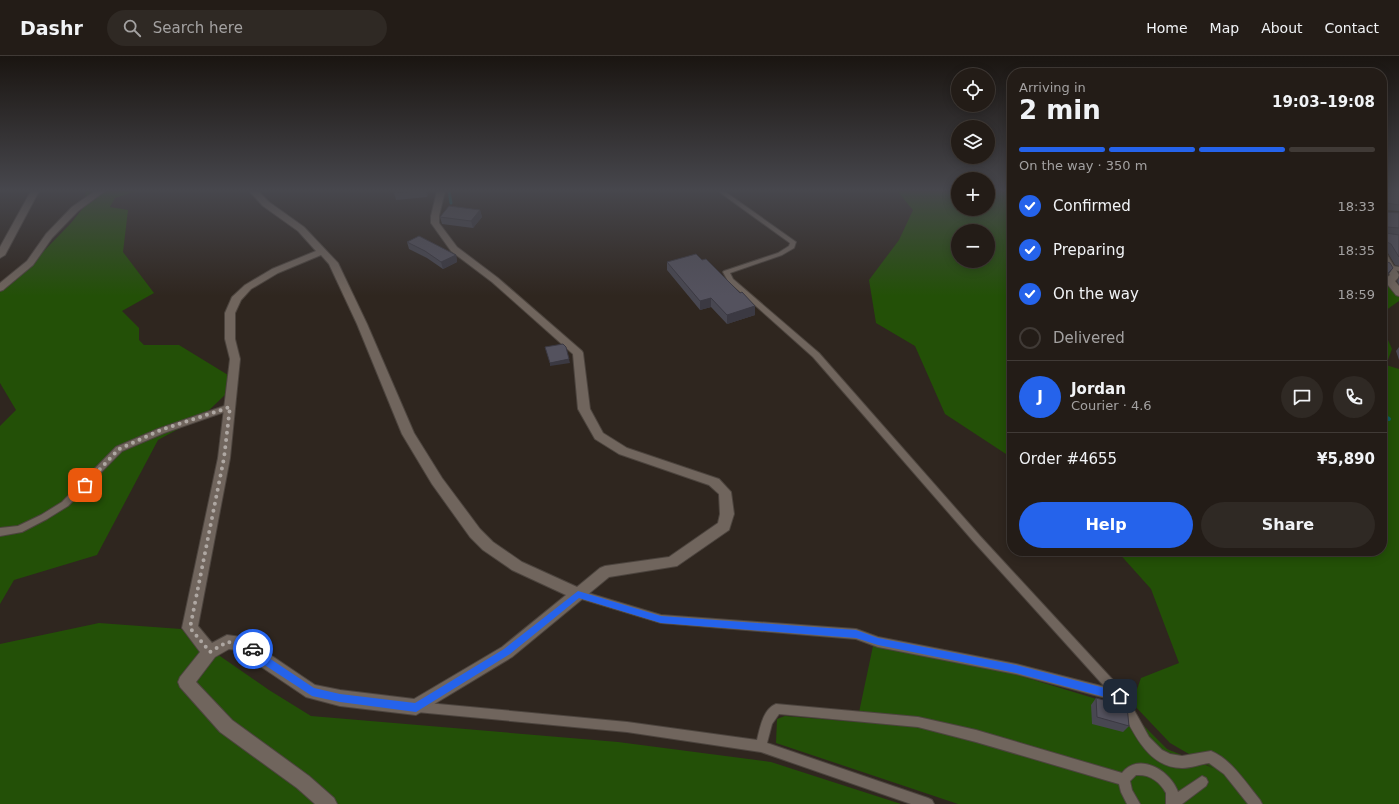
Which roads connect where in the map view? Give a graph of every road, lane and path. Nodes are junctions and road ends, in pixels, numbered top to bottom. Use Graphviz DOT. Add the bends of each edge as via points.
graph roads {
  1 [pos="16,226"];
  2 [pos="59,226"];
  3 [pos="297,226"];
  4 [pos="436,226"];
  5 [pos="770,226"];
  6 [pos="323,252"];
  7 [pos="0,255"];
  8 [pos="1390,267"];
  9 [pos="0,288"];
  10 [pos="1399,293"];
  11 [pos="230,407"];
  12 [pos="0,532"];
  13 [pos="578,594"];
  14 [pos="210,652"];
  15 [pos="1120,696"];
  16 [pos="416,707"];
  17 [pos="761,746"];
  18 [pos="1124,780"];
  19 [pos="1202,782"];
  20 [pos="328,804"];
  21 [pos="928,804"];
  22 [pos="1134,804"];
  23 [pos="1173,804"];
  24 [pos="1256,804"];
  1 -- 7 [label="street"];
  2 -- 9 [label="street" via="30,263"];
  3 -- 6 [label="street"];
  4 -- 13 [label="street" via="454,249 495,280 578,353 584,409 599,436 623,451 714,482 725,492 727,514 724,526 672,562 605,572"];
  5 -- 15 [label="lane" via="793,242 792,247 780,254 726,272 730,280 816,355 977,540"];
  6 -- 11 [label="street" via="275,271 248,287 236,299 230,313 230,339 235,359"];
  6 -- 13 [label="street" via="333,263 408,434 437,481 475,533 488,546 517,566"];
  8 -- 10 [label="street" via="1395,276 1389,280"];
  11 -- 12 [label="lane" via="161,430 119,449 65,504 19,529"];
  11 -- 14 [label="street" via="224,458 190,628"];
  13 -- 15 [label="lane" via="661,619 856,634 878,642 1016,669"];
  13 -- 16 [label="street" via="507,652"];
  14 -- 16 [label="street" via="227,642 248,645 266,661 312,692"];
  14 -- 20 [label="street" via="186,682 226,726 303,782"];
  15 -- 24 [label="lane" via="1145,741 1158,754 1169,760 1182,762 1211,757 1228,770"];
  16 -- 17 [label="lane" via="627,727"];
  17 -- 18 [label="lane" via="767,722 776,709 918,722 976,736"];
  17 -- 21 [label="lane"];
  18 -- 22 [label="lane"];
  18 -- 23 [label="lane" via="1133,770 1141,769 1159,775 1173,792"];
  19 -- 23 [label="lane"];
}
